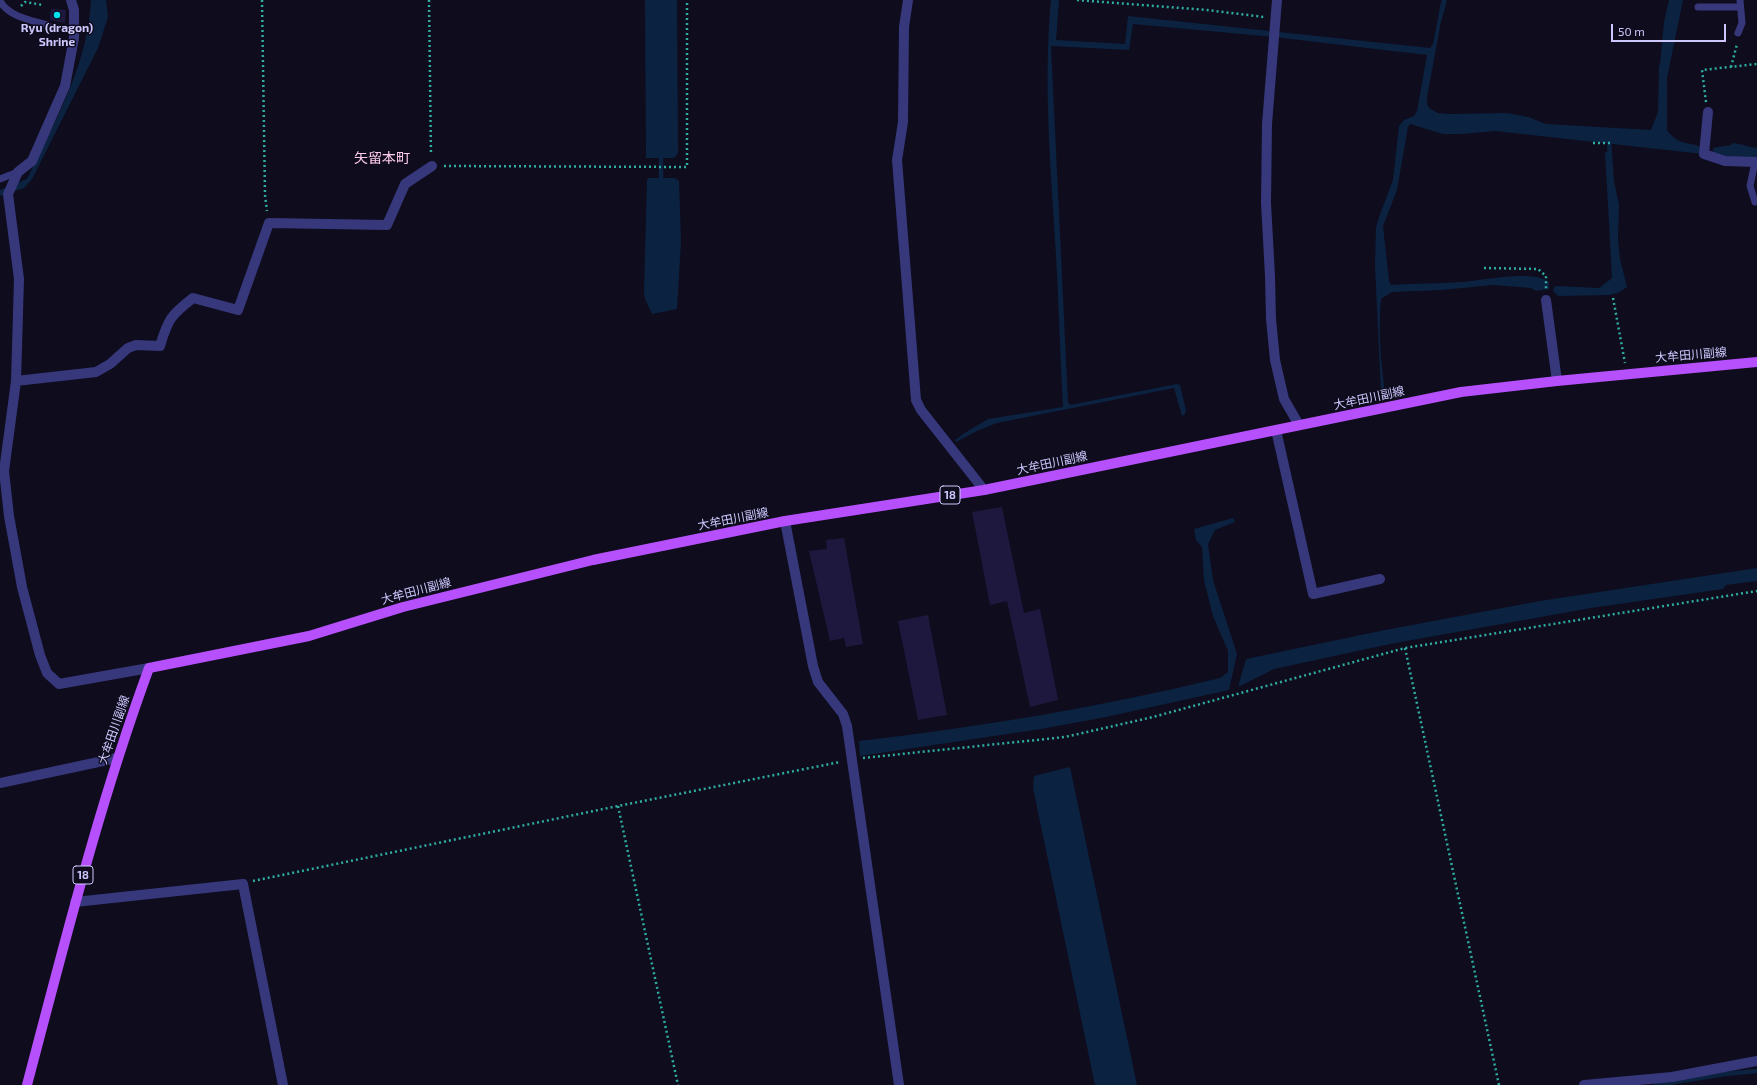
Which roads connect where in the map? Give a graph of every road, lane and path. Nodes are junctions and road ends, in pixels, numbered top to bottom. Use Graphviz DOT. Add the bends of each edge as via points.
graph roads {
  1 [pos="71,0"];
  2 [pos="262,0"];
  3 [pos="429,0"];
  4 [pos="687,0"];
  5 [pos="908,0"];
  6 [pos="1077,0"];
  7 [pos="1277,0"];
  8 [pos="0,2"];
  9 [pos="1740,4"];
  10 [pos="43,5"];
  11 [pos="1698,7"];
  12 [pos="14,14"];
  13 [pos="1275,22"];
  14 [pos="48,25"];
  15 [pos="1738,33"];
  16 [pos="1757,64"];
  17 [pos="1732,67"];
  18 [pos="1708,112"];
  19 [pos="1593,143"];
  20 [pos="1610,143"];
  21 [pos="1756,162"];
  22 [pos="432,166"];
  23 [pos="18,172"];
  24 [pos="0,179"];
  25 [pos="1755,202"];
  26 [pos="269,223"];
  27 [pos="1484,268"];
  28 [pos="1613,298"];
  29 [pos="1546,300"];
  30 [pos="1757,362"];
  31 [pos="1627,374"];
  32 [pos="16,381"];
  33 [pos="1557,381"];
  34 [pos="1299,425"];
  35 [pos="1276,430"];
  36 [pos="984,490"];
  37 [pos="785,521"];
  38 [pos="1380,579"];
  39 [pos="1757,591"];
  40 [pos="1405,648"];
  41 [pos="149,668"];
  42 [pos="118,758"];
  43 [pos="853,760"];
  44 [pos="0,783"];
  45 [pos="618,806"];
  46 [pos="243,884"];
  47 [pos="75,902"];
  48 [pos="1757,1061"];
  49 [pos="27,1085"];
  50 [pos="283,1085"];
  51 [pos="678,1085"];
  52 [pos="900,1085"];
  53 [pos="1499,1085"];
  54 [pos="1584,1085"];
  1 -- 23 [label="street" via="74,10 74,38 65,86 32,161"];
  2 -- 26 [label="path" via="265,195"];
  3 -- 22 [label="path"];
  4 -- 22 [label="path" via="687,167"];
  5 -- 36 [label="street" via="904,27 902,122 897,160 916,400 921,410"];
  6 -- 13 [label="path" via="1207,10"];
  7 -- 13 [label="street"];
  8 -- 12 [label="lane" via="4,9"];
  9 -- 11 [label="lane"];
  9 -- 15 [label="lane" via="1742,23"];
  10 -- 12 [label="path" via="25,2"];
  12 -- 14 [label="lane"];
  13 -- 34 [label="street" via="1267,124 1266,188 1271,319 1275,360 1284,399"];
  15 -- 17 [label="path"];
  16 -- 17 [label="path"];
  17 -- 18 [label="path" via="1702,70"];
  18 -- 21 [label="street" via="1704,154 1726,161"];
  19 -- 20 [label="path"];
  21 -- 25 [label="lane" via="1750,186"];
  22 -- 26 [label="street" via="405,184 387,225"];
  23 -- 24 [label="lane"];
  23 -- 32 [label="street" via="8,194 19,279"];
  26 -- 32 [label="street" via="238,310 193,298 175,312 166,327 160,346 128,348 96,372"];
  27 -- 29 [label="path" via="1538,269 1546,276"];
  28 -- 31 [label="path"];
  29 -- 33 [label="street"];
  30 -- 31 [label="main road, 大牟田川副線 / 18"];
  31 -- 33 [label="main road, 大牟田川副線 / 18"];
  32 -- 41 [label="street" via="4,471 22,587 47,673 59,684"];
  33 -- 34 [label="main road, 大牟田川副線 / 18" via="1461,392"];
  34 -- 35 [label="main road, 大牟田川副線 / 18"];
  35 -- 36 [label="main road, 大牟田川副線 / 18"];
  35 -- 38 [label="street" via="1313,594"];
  36 -- 37 [label="main road, 大牟田川副線 / 18"];
  37 -- 41 [label="main road, 大牟田川副線 / 18" via="593,560 403,607 309,636"];
  37 -- 43 [label="street" via="813,666 818,682 843,714 848,726"];
  39 -- 40 [label="path"];
  40 -- 43 [label="path" via="1153,717 1065,737"];
  40 -- 53 [label="path"];
  41 -- 42 [label="main road, 大牟田川副線 / 18"];
  42 -- 44 [label="street"];
  42 -- 47 [label="main road, 大牟田川副線 / 18"];
  43 -- 45 [label="path"];
  43 -- 52 [label="street"];
  45 -- 46 [label="path"];
  45 -- 51 [label="path"];
  46 -- 47 [label="street"];
  46 -- 50 [label="street"];
  47 -- 49 [label="main road, 大牟田川副線 / 18"];
  48 -- 54 [label="street" via="1672,1077"];
}
